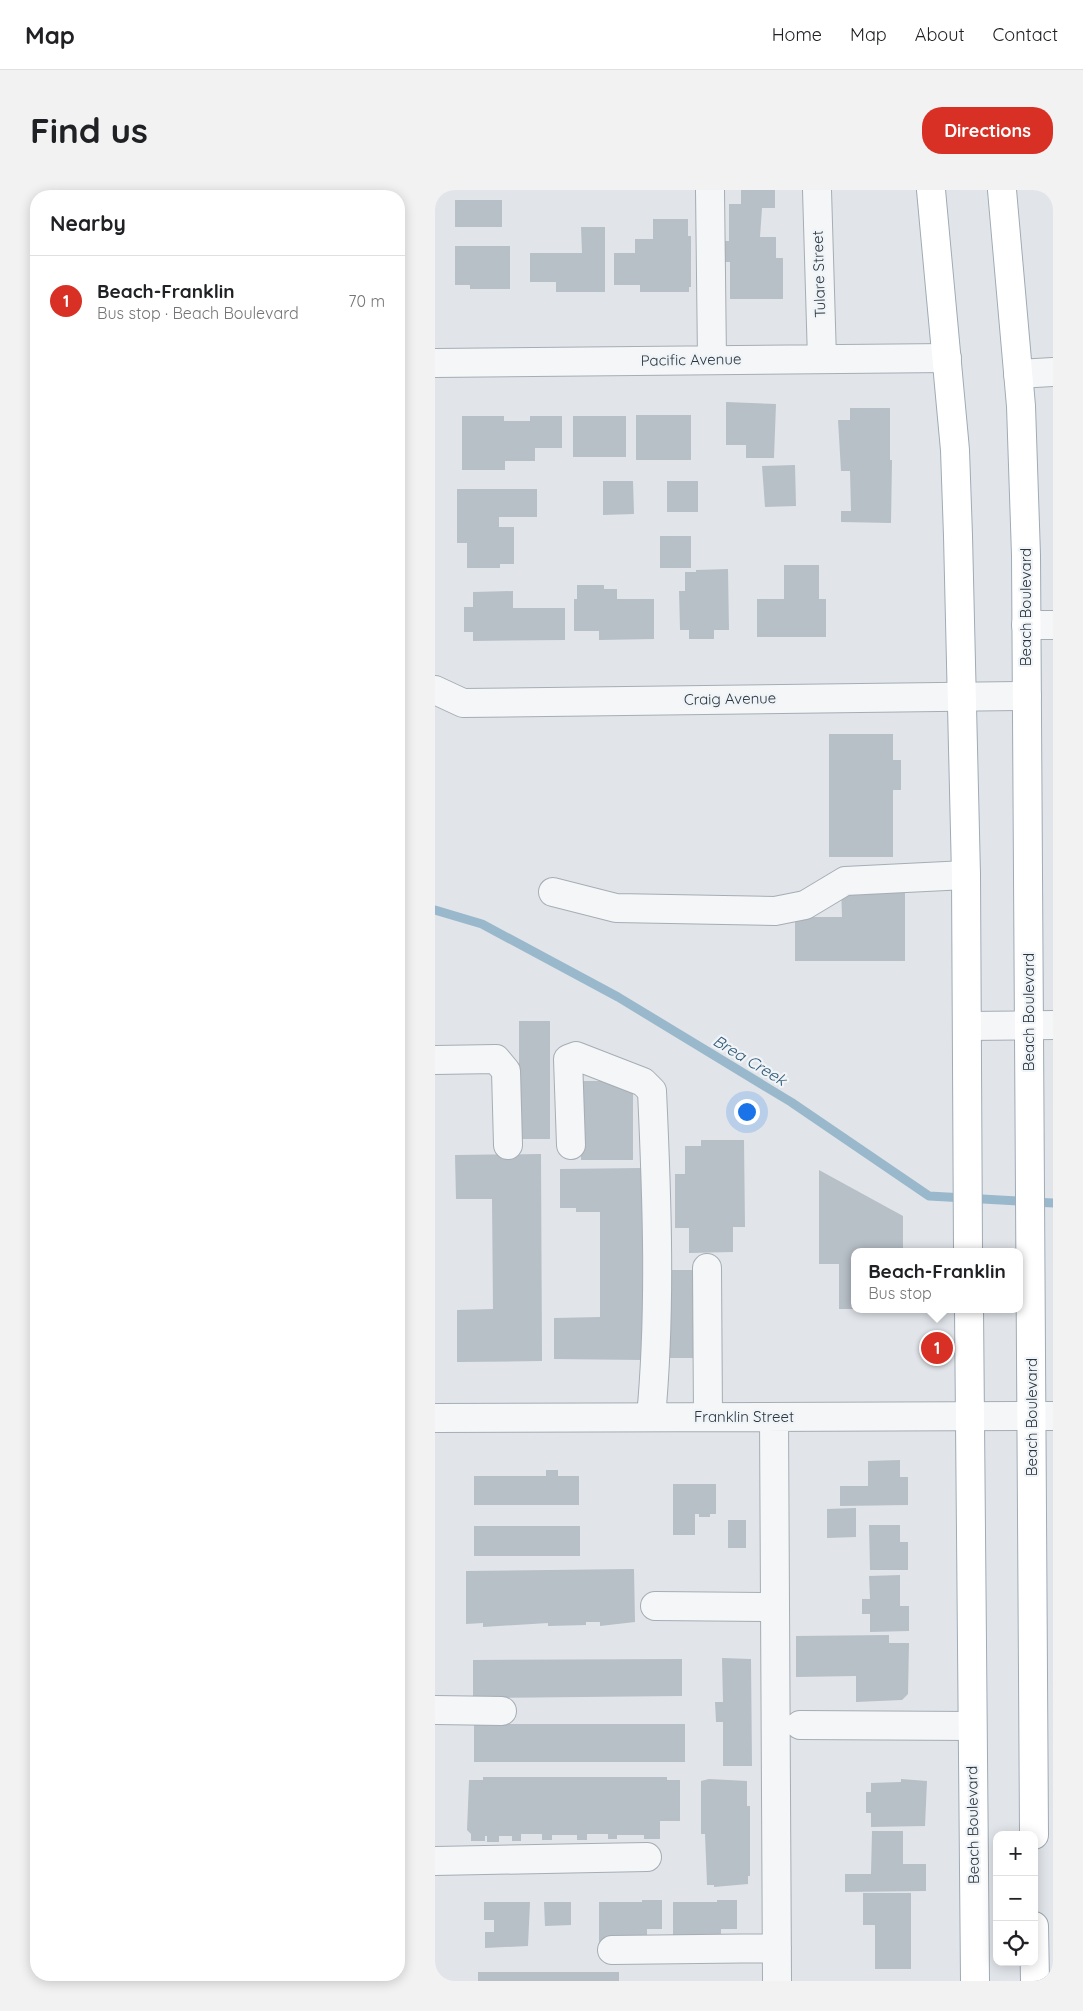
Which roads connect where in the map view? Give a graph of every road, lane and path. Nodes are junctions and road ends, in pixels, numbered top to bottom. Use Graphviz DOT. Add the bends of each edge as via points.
graph roads {
  1 [pos="710,190"];
  2 [pos="817,190"];
  3 [pos="931,190"];
  4 [pos="1002,190"];
  5 [pos="947,358"];
  6 [pos="822,359"];
  7 [pos="712,360"];
  8 [pos="435,363"];
  9 [pos="1053,372"];
  10 [pos="1018,374"];
  11 [pos="1040,625"];
  12 [pos="435,690"];
  13 [pos="963,696"];
  14 [pos="1027,696"];
  15 [pos="965,875"];
  16 [pos="553,892"];
  17 [pos="967,1026"];
  18 [pos="1041,1026"];
  19 [pos="435,1060"];
  20 [pos="508,1145"];
  21 [pos="571,1145"];
  22 [pos="968,1243"];
  23 [pos="707,1268"];
  24 [pos="969,1313"];
  25 [pos="971,1415"];
  26 [pos="1043,1416"];
  27 [pos="651,1417"];
  28 [pos="708,1417"];
  29 [pos="774,1417"];
  30 [pos="435,1418"];
  31 [pos="655,1606"];
  32 [pos="775,1607"];
  33 [pos="435,1710"];
  34 [pos="502,1711"];
  35 [pos="799,1725"];
  36 [pos="972,1726"];
  37 [pos="1034,1831"];
  38 [pos="647,1858"];
  39 [pos="435,1861"];
  40 [pos="777,1948"];
  41 [pos="612,1950"];
  42 [pos="1035,1966"];
  43 [pos="777,1981"];
  44 [pos="975,1981"];
  45 [pos="1035,1981"];
  1 -- 7 [label="street"];
  2 -- 6 [label="street, Tulare Street"];
  3 -- 5 [label="main road"];
  4 -- 10 [label="main road, Beach Boulevard"];
  5 -- 6 [label="street, Pacific Avenue"];
  5 -- 13 [label="main road" via="955,450"];
  6 -- 7 [label="street, Pacific Avenue"];
  7 -- 8 [label="street, Pacific Avenue"];
  9 -- 10 [label="street"];
  10 -- 11 [label="main road, Beach Boulevard" via="1025,500"];
  11 -- 14 [label="main road, Beach Boulevard"];
  12 -- 13 [label="street, Craig Avenue" via="463,702"];
  13 -- 14 [label="street, Craig Avenue"];
  13 -- 15 [label="main road"];
  14 -- 18 [label="main road, Beach Boulevard"];
  15 -- 16 [label="street" via="845,880 805,905 775,912 616,908"];
  15 -- 17 [label="main road"];
  17 -- 18 [label="street"];
  17 -- 22 [label="main road"];
  18 -- 26 [label="main road, Beach Boulevard" via="1030,1168 1030,1242"];
  19 -- 20 [label="street" via="496,1059 506,1071"];
  21 -- 27 [label="street" via="568,1059 576,1056 643,1082 652,1091 656,1165 656,1365"];
  23 -- 28 [label="street"];
  24 -- 25 [label="main road, Beach Boulevard"];
  25 -- 26 [label="street, Franklin Street"];
  25 -- 29 [label="street, Franklin Street"];
  25 -- 36 [label="main road, Beach Boulevard"];
  26 -- 37 [label="main road, Beach Boulevard"];
  27 -- 28 [label="street, Franklin Street"];
  27 -- 30 [label="street, Franklin Street"];
  28 -- 29 [label="street, Franklin Street"];
  29 -- 32 [label="street"];
  31 -- 32 [label="street"];
  32 -- 40 [label="street"];
  33 -- 34 [label="street"];
  35 -- 36 [label="street"];
  36 -- 44 [label="main road, Beach Boulevard"];
  38 -- 39 [label="street"];
  40 -- 41 [label="street"];
  40 -- 43 [label="street"];
  42 -- 45 [label="main road"];
}
